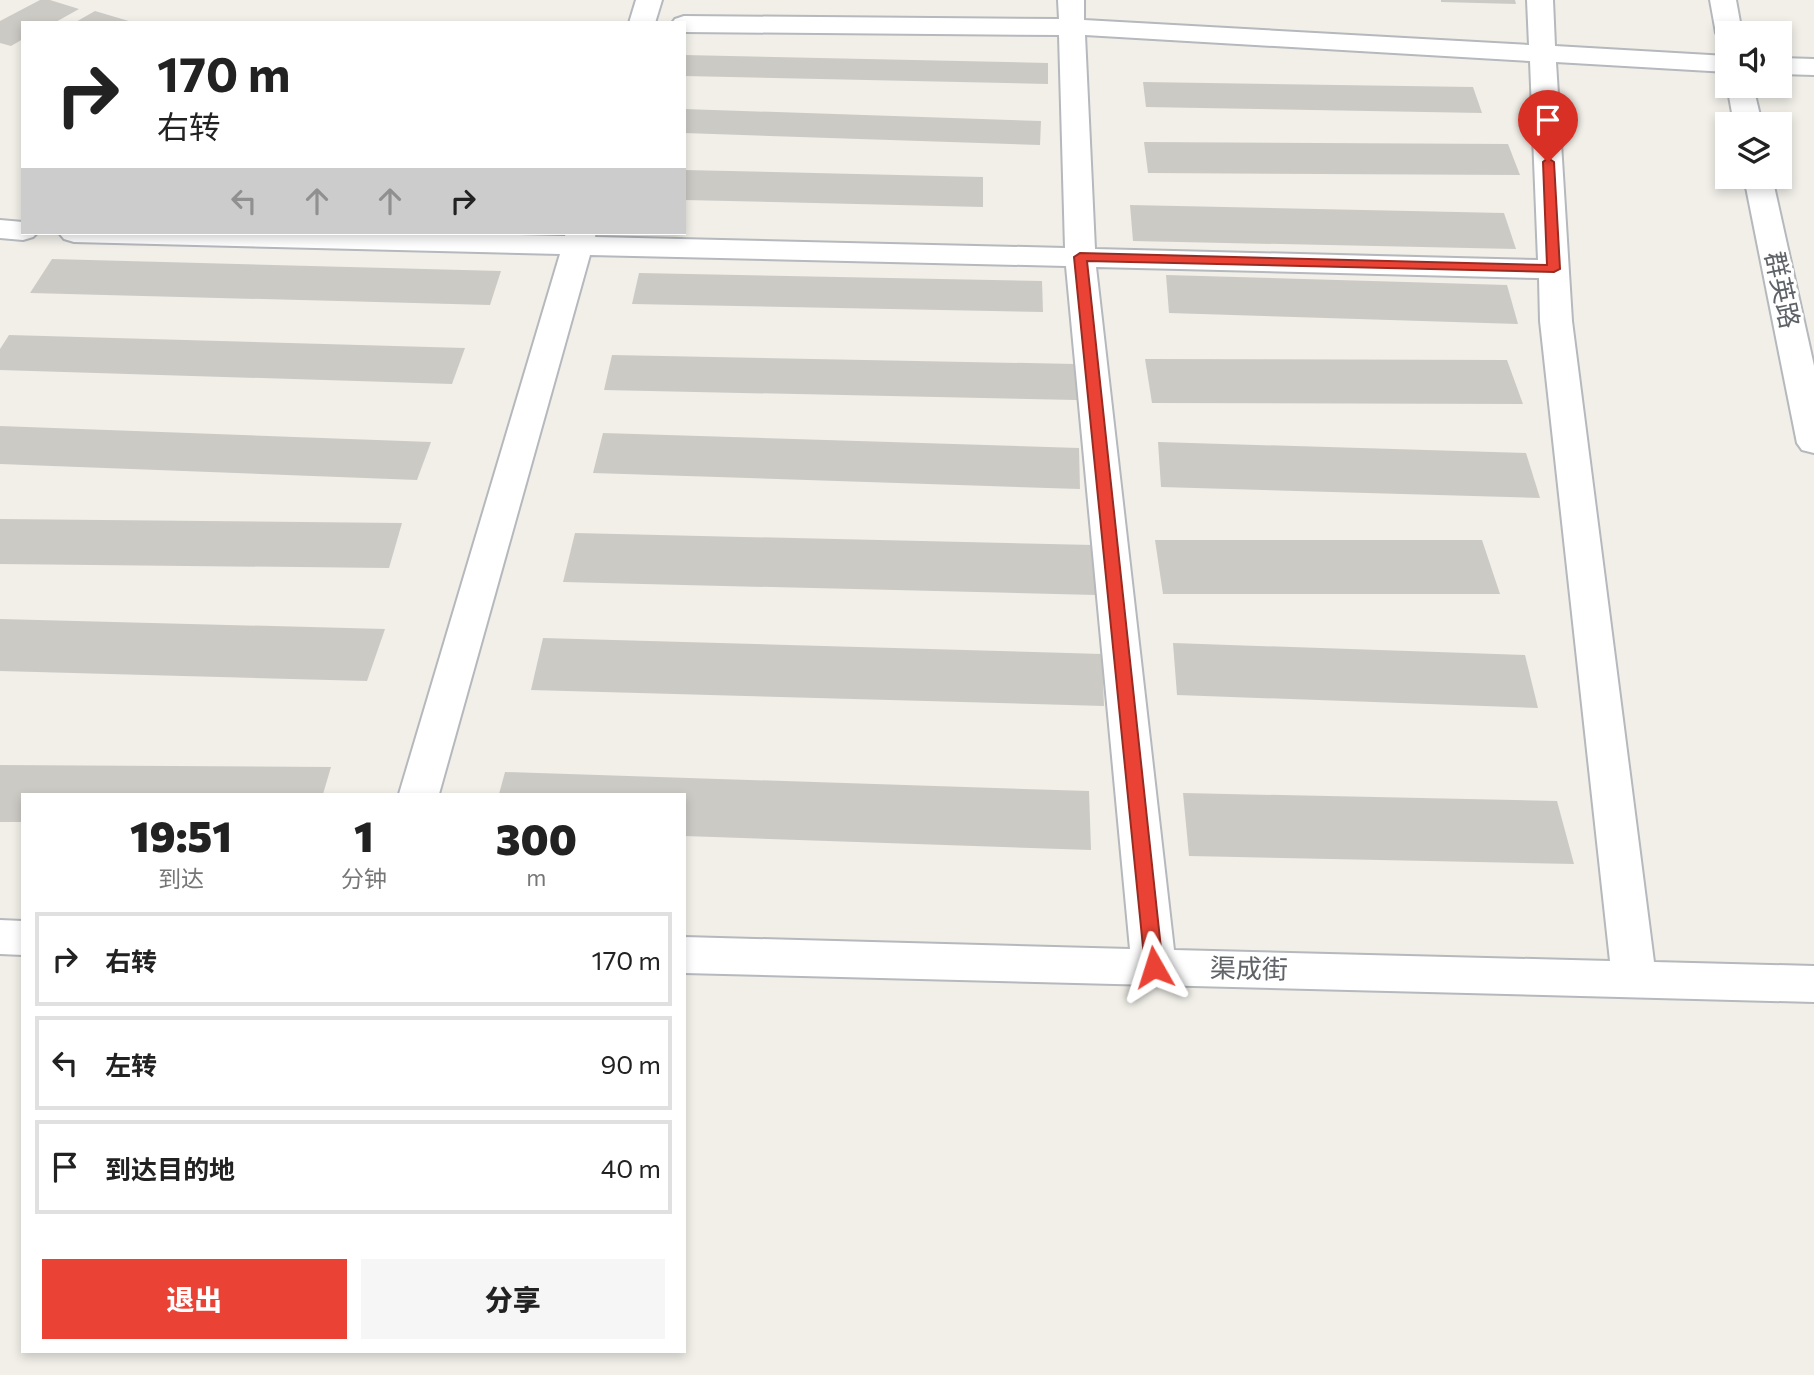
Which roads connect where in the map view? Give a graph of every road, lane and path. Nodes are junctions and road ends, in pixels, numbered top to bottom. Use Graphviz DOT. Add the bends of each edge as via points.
graph roads {
  1 [pos="649,0"];
  2 [pos="1540,0"];
  3 [pos="1723,0"];
  4 [pos="1071,14"];
  5 [pos="643,21"];
  6 [pos="1727,21"];
  7 [pos="686,24"];
  8 [pos="1543,55"];
  9 [pos="1715,63"];
  10 [pos="1792,66"];
  11 [pos="1814,67"];
  12 [pos="1761,189"];
  13 [pos="0,229"];
  14 [pos="21,231"];
  15 [pos="243,235"];
  16 [pos="580,239"];
  17 [pos="1080,257"];
  18 [pos="1554,269"];
  19 [pos="1814,443"];
  20 [pos="419,793"];
  21 [pos="0,937"];
  22 [pos="21,938"];
  23 [pos="686,955"];
  24 [pos="1154,967"];
  25 [pos="1634,979"];
  26 [pos="1814,984"];
  1 -- 5 [label="street"];
  2 -- 8 [label="street"];
  3 -- 6 [label="street"];
  4 -- 7 [label="street"];
  4 -- 8 [label="street"];
  4 -- 17 [label="street"];
  8 -- 9 [label="street"];
  8 -- 18 [label="street"];
  10 -- 11 [label="street"];
  12 -- 19 [label="street, 群英路"];
  13 -- 14 [label="street"];
  15 -- 16 [label="street"];
  16 -- 17 [label="street"];
  16 -- 20 [label="street"];
  17 -- 18 [label="street"];
  17 -- 24 [label="street"];
  18 -- 25 [label="street" via="1556,321"];
  21 -- 22 [label="street"];
  23 -- 24 [label="street, 渠成街"];
  24 -- 25 [label="street, 渠成街"];
  25 -- 26 [label="street, 渠成街"];
}
